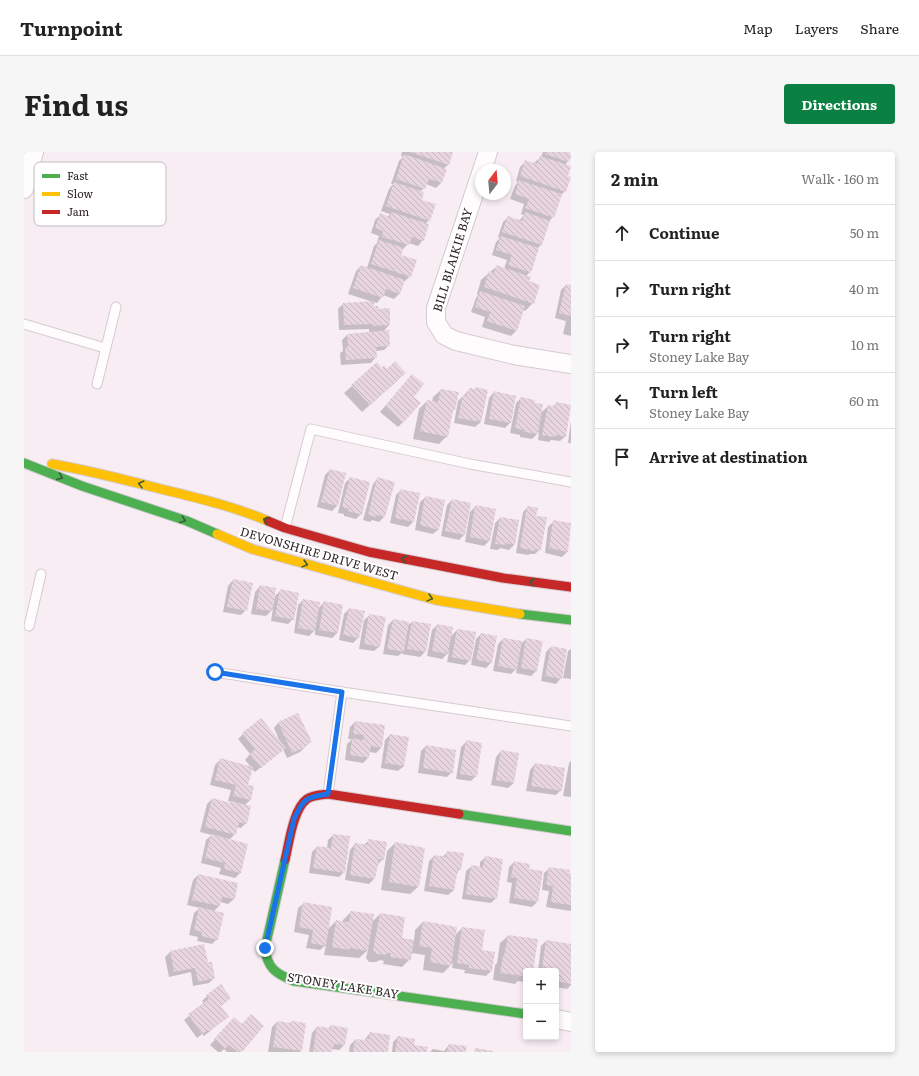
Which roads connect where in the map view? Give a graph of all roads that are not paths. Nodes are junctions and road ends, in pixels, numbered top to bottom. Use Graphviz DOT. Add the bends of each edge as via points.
graph roads {
  1 [pos="34,152"];
  2 [pos="488,152"];
  3 [pos="484,164"];
  4 [pos="24,189"];
  5 [pos="475,191"];
  6 [pos="116,307"];
  7 [pos="24,324"];
  8 [pos="105,348"];
  9 [pos="571,364"];
  10 [pos="97,384"];
  11 [pos="24,460"];
  12 [pos="24,463"];
  13 [pos="571,482"];
  14 [pos="285,528"];
  15 [pos="41,574"];
  16 [pos="571,587"];
  17 [pos="28,603"];
  18 [pos="571,620"];
  19 [pos="29,626"];
  20 [pos="215,672"];
  21 [pos="342,692"];
  22 [pos="571,726"];
  23 [pos="328,794"];
  24 [pos="571,831"];
  25 [pos="523,1014"];
  26 [pos="559,1020"];
  27 [pos="571,1022"];
  1 -- 4 [label="street"];
  2 -- 3 [label="street"];
  5 -- 9 [label="street, BILL BLAIKIE BAY" via="436,308 436,322 444,335 456,341 514,355"];
  6 -- 8 [label="lane"];
  7 -- 8 [label="lane"];
  8 -- 10 [label="lane"];
  14 -- 11 [label="street, DEVONSHIRE DRIVE WEST, one-way" via="195,497 86,470"];
  12 -- 18 [label="street, DEVONSHIRE DRIVE WEST, one-way" via="82,486 187,521 252,549 436,600"];
  13 -- 14 [label="lane" via="470,464 311,429"];
  16 -- 14 [label="street, DEVONSHIRE DRIVE WEST, one-way" via="503,578 369,552"];
  15 -- 17 [label="lane"];
  17 -- 19 [label="lane"];
  20 -- 21 [label="lane"];
  21 -- 22 [label="lane"];
  21 -- 23 [label="lane"];
  23 -- 24 [label="street, STONEY LAKE BAY"];
  23 -- 25 [label="street, STONEY LAKE BAY" via="304,801 294,819 265,948 268,964 282,977 294,981"];
  26 -- 27 [label="street"];
}
